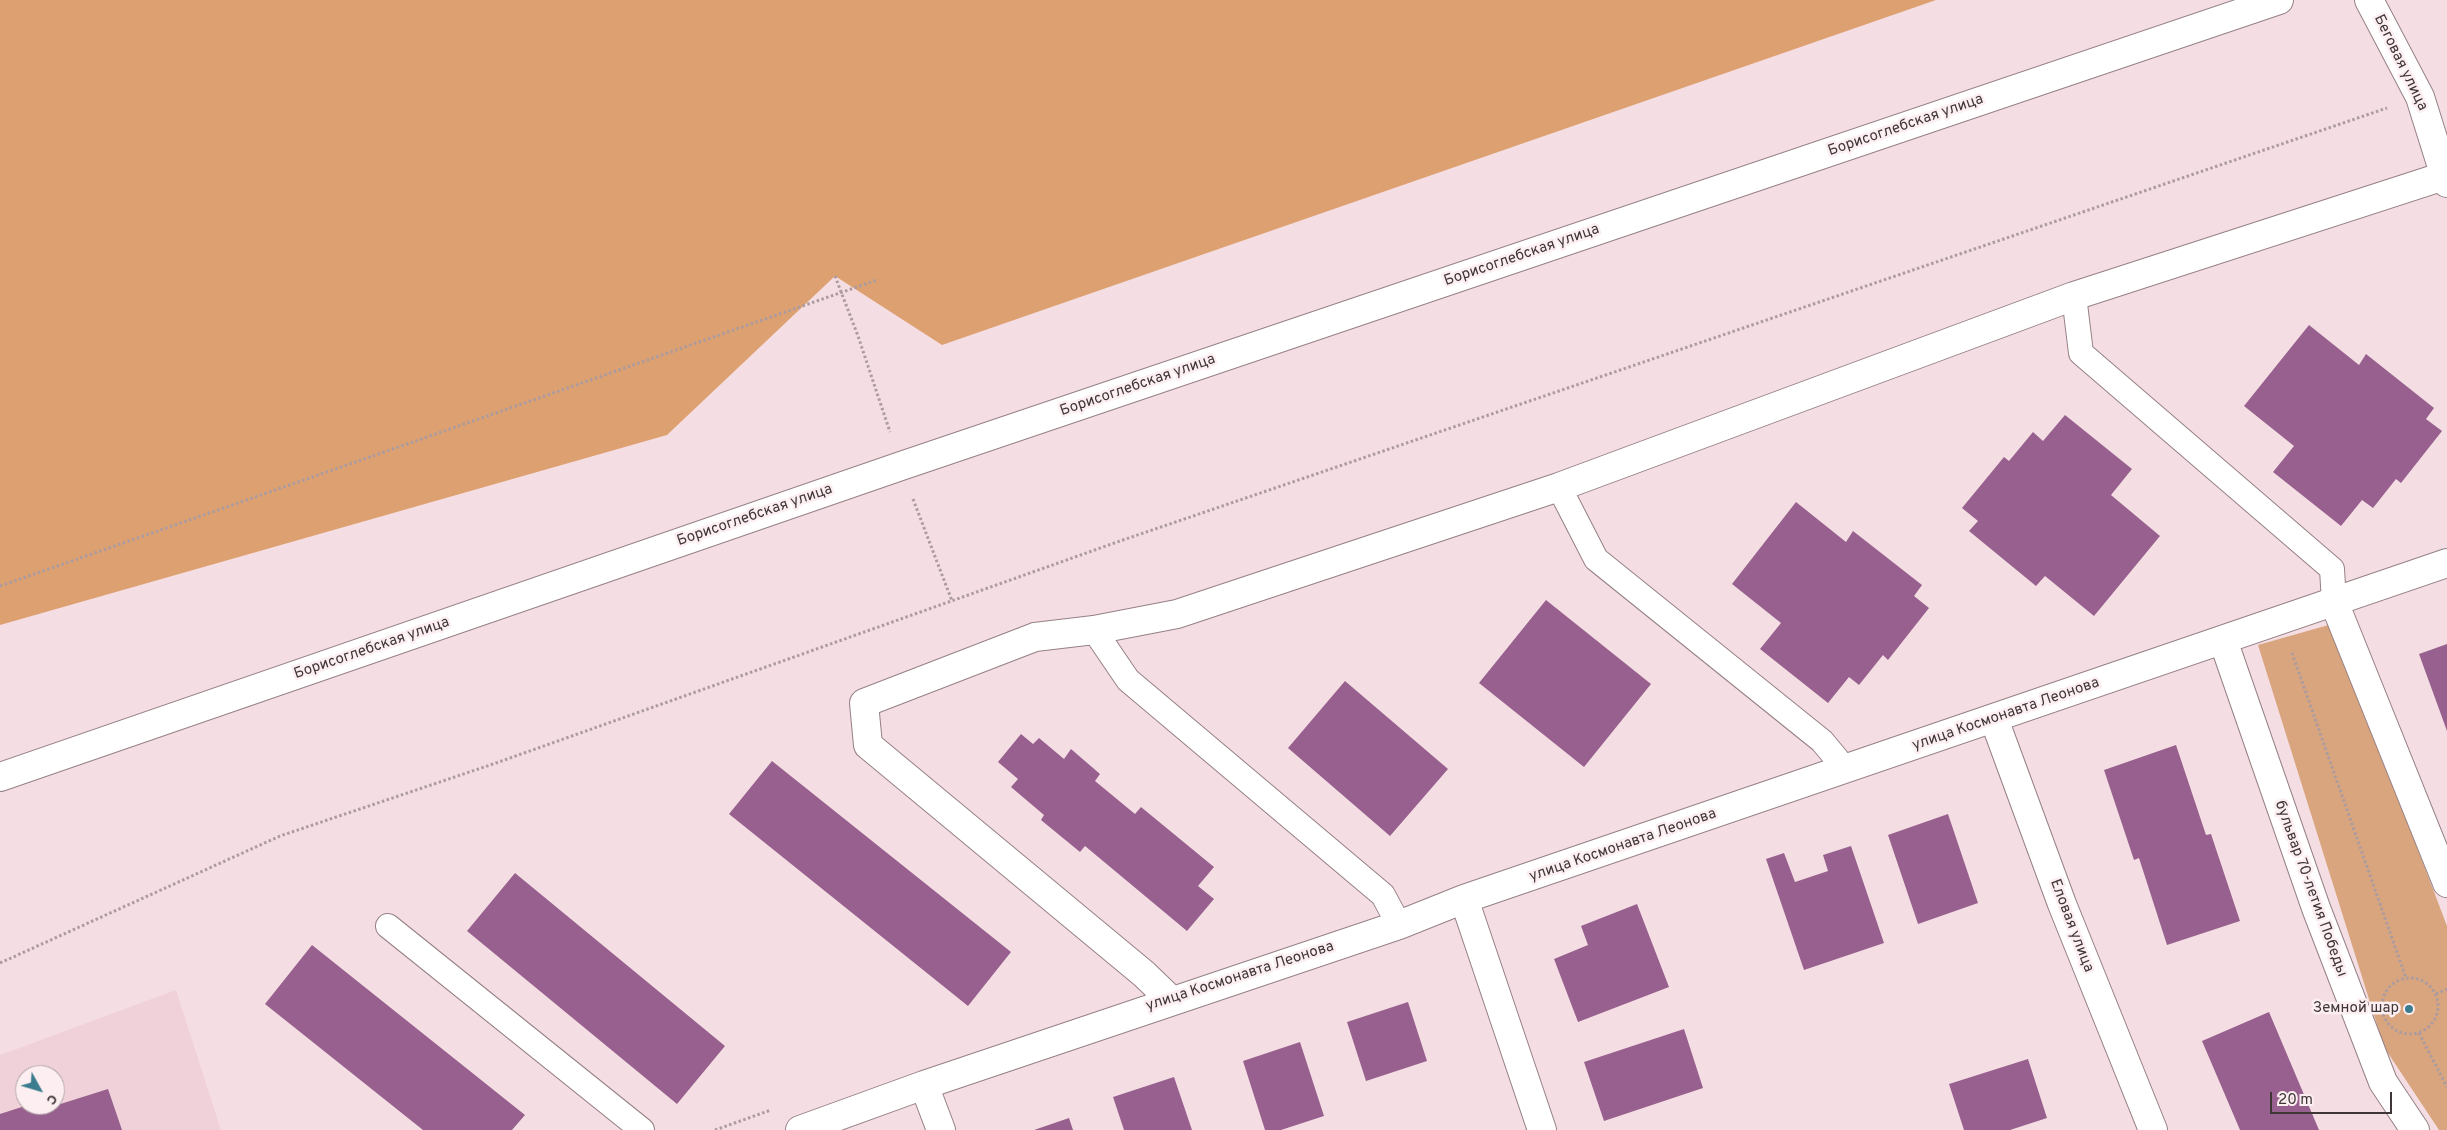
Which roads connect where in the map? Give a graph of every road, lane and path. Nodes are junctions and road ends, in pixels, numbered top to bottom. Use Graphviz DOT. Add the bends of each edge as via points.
graph roads {
  1 [pos="2279,0"];
  2 [pos="2369,0"];
  3 [pos="2420,97"];
  4 [pos="2446,179"];
  5 [pos="876,280"];
  6 [pos="2074,296"];
  7 [pos="1559,487"];
  8 [pos="2447,563"];
  9 [pos="0,586"];
  10 [pos="2334,602"];
  11 [pos="2281,621"];
  12 [pos="1094,630"];
  13 [pos="2223,640"];
  14 [pos="1994,719"];
  15 [pos="1846,770"];
  16 [pos="0,777"];
  17 [pos="2447,883"];
  18 [pos="1464,900"];
  19 [pos="1399,925"];
  20 [pos="388,926"];
  21 [pos="0,963"];
  22 [pos="2406,978"];
  23 [pos="2447,989"];
  24 [pos="2436,994"];
  25 [pos="1171,1000"];
  26 [pos="2419,1033"];
  27 [pos="924,1085"];
  28 [pos="2447,1087"];
  29 [pos="642,1130"];
  30 [pos="800,1130"];
  31 [pos="942,1130"];
  32 [pos="1542,1130"];
  33 [pos="2153,1130"];
  34 [pos="2416,1130"];
  1 -- 16 [label="street, Борисоглебская улица" via="901,466"];
  2 -- 3 [label="street, Беговая улица"];
  3 -- 4 [label="street, Беговая улица"];
  3 -- 21 [label="path" via="1120,541 505,760 280,836"];
  4 -- 6 [label="street"];
  5 -- 9 [label="path"];
  6 -- 7 [label="street"];
  6 -- 10 [label="lane" via="2081,354 2332,569"];
  7 -- 12 [label="street" via="1177,614"];
  7 -- 15 [label="lane" via="1596,559 1822,741"];
  8 -- 10 [label="street, улица Космонавта Леонова"];
  10 -- 11 [label="street, улица Космонавта Леонова"];
  10 -- 17 [label="street"];
  11 -- 13 [label="street, улица Космонавта Леонова"];
  11 -- 22 [label="path"];
  12 -- 19 [label="lane" via="1128,680 1384,895"];
  12 -- 25 [label="street" via="1035,637 864,703 868,746 1144,974"];
  13 -- 14 [label="street, улица Космонавта Леонова"];
  13 -- 34 [label="street, бульвар 70-летия Победы" via="2316,908 2383,1082"];
  14 -- 15 [label="street, улица Космонавта Леонова"];
  14 -- 33 [label="street, Еловая улица" via="2062,904"];
  15 -- 18 [label="street, улица Космонавта Леонова"];
  18 -- 19 [label="street, улица Космонавта Леонова"];
  18 -- 32 [label="street"];
  19 -- 25 [label="street, улица Космонавта Леонова"];
  20 -- 29 [label="lane"];
  22 -- 24 [label="path" via="2418,978"];
  22 -- 26 [label="path" via="2386,990 2382,1012 2396,1031"];
  23 -- 24 [label="path"];
  24 -- 26 [label="path" via="2436,1017"];
  25 -- 27 [label="street, улица Космонавта Леонова"];
  26 -- 28 [label="path"];
  27 -- 30 [label="street, улица Космонавта Леонова"];
  27 -- 31 [label="street"];
}
